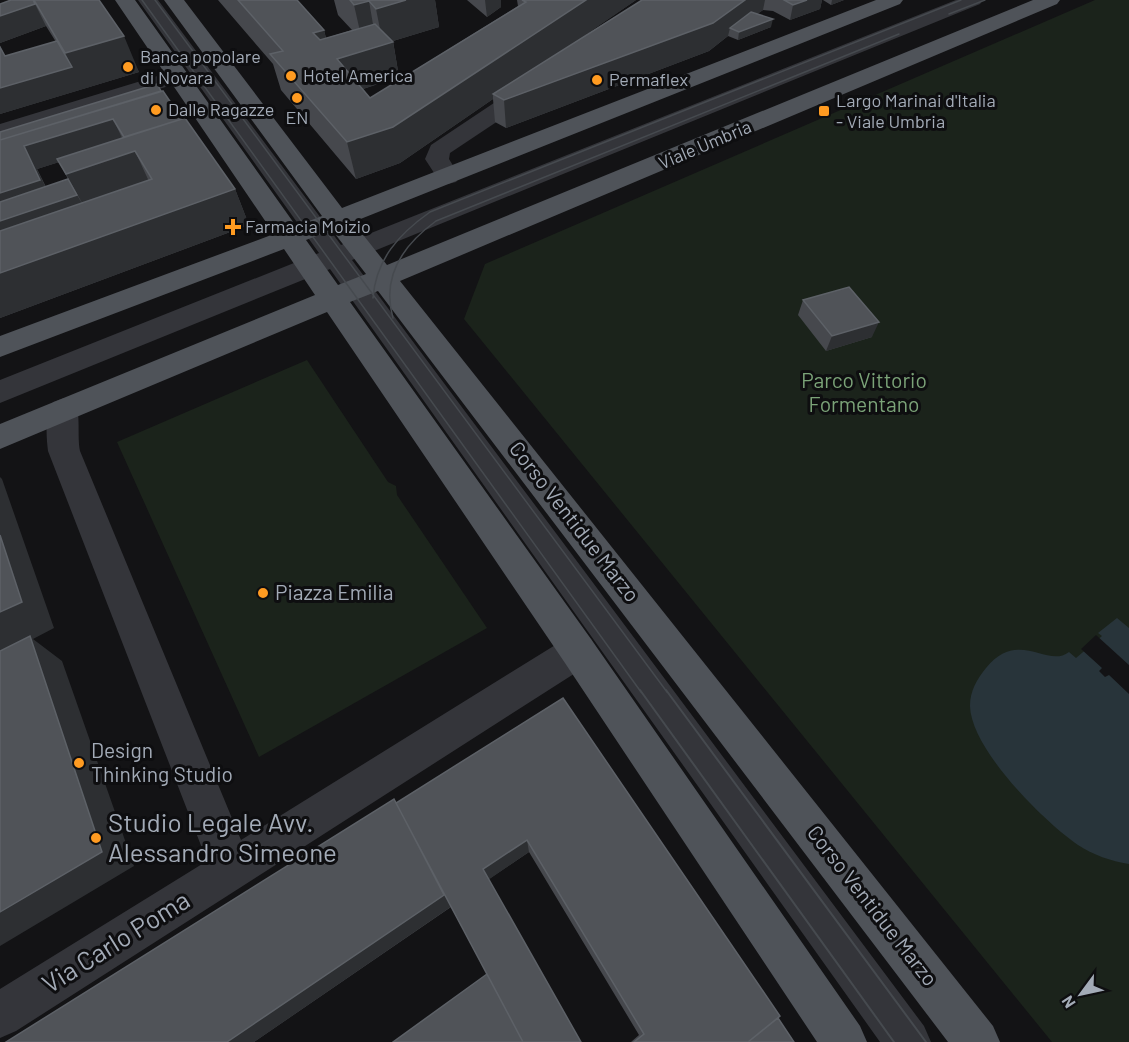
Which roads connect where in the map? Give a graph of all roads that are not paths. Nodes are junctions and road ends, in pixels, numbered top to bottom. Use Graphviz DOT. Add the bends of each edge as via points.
graph roads {
  1 [pos="125,0"];
  2 [pos="148,0"];
  3 [pos="174,0"];
  4 [pos="893,0"];
  5 [pos="974,0"];
  6 [pos="1050,0"];
  7 [pos="177,76"];
  8 [pos="546,78"];
  9 [pos="0,131"];
  10 [pos="448,177"];
  11 [pos="326,223"];
  12 [pos="289,237"];
  13 [pos="347,251"];
  14 [pos="309,266"];
  15 [pos="359,289"];
  16 [pos="8,344"];
  17 [pos="0,392"];
  18 [pos="64,410"];
  19 [pos="0,437"];
  20 [pos="578,651"];
  21 [pos="232,870"];
  22 [pos="0,1015"];
  23 [pos="844,1042"];
  24 [pos="908,1042"];
  25 [pos="978,1042"];
  1 -- 7 [label="main road, Corso Ventidue Marzo"];
  2 -- 11 [label="street"];
  3 -- 11 [label="main road, Corso Ventidue Marzo"];
  4 -- 10 [label="main road"];
  5 -- 13 [label="street, Viale Umbria"];
  6 -- 15 [label="main road, Viale Umbria"];
  7 -- 9 [label="street"];
  7 -- 12 [label="main road, Corso Ventidue Marzo"];
  8 -- 10 [label="street" via="439,150 437,159"];
  10 -- 11 [label="main road"];
  11 -- 12 [label="main road"];
  11 -- 13 [label="street, Corso Ventidue Marzo"];
  12 -- 14 [label="main road, Corso Ventidue Marzo"];
  12 -- 16 [label="main road"];
  13 -- 14 [label="street"];
  13 -- 15 [label="street, Corso Ventidue Marzo"];
  14 -- 15 [label="main road, Corso Ventidue Marzo"];
  14 -- 17 [label="street"];
  15 -- 18 [label="main road"];
  15 -- 20 [label="main road, Corso Ventidue Marzo"];
  15 -- 24 [label="street, Corso Ventidue Marzo"];
  15 -- 25 [label="main road, Corso Ventidue Marzo"];
  18 -- 19 [label="main road"];
  18 -- 21 [label="street" via="64,451"];
  20 -- 21 [label="street"];
  20 -- 23 [label="main road, Corso Ventidue Marzo"];
  21 -- 22 [label="street, Via Carlo Poma"];
}
